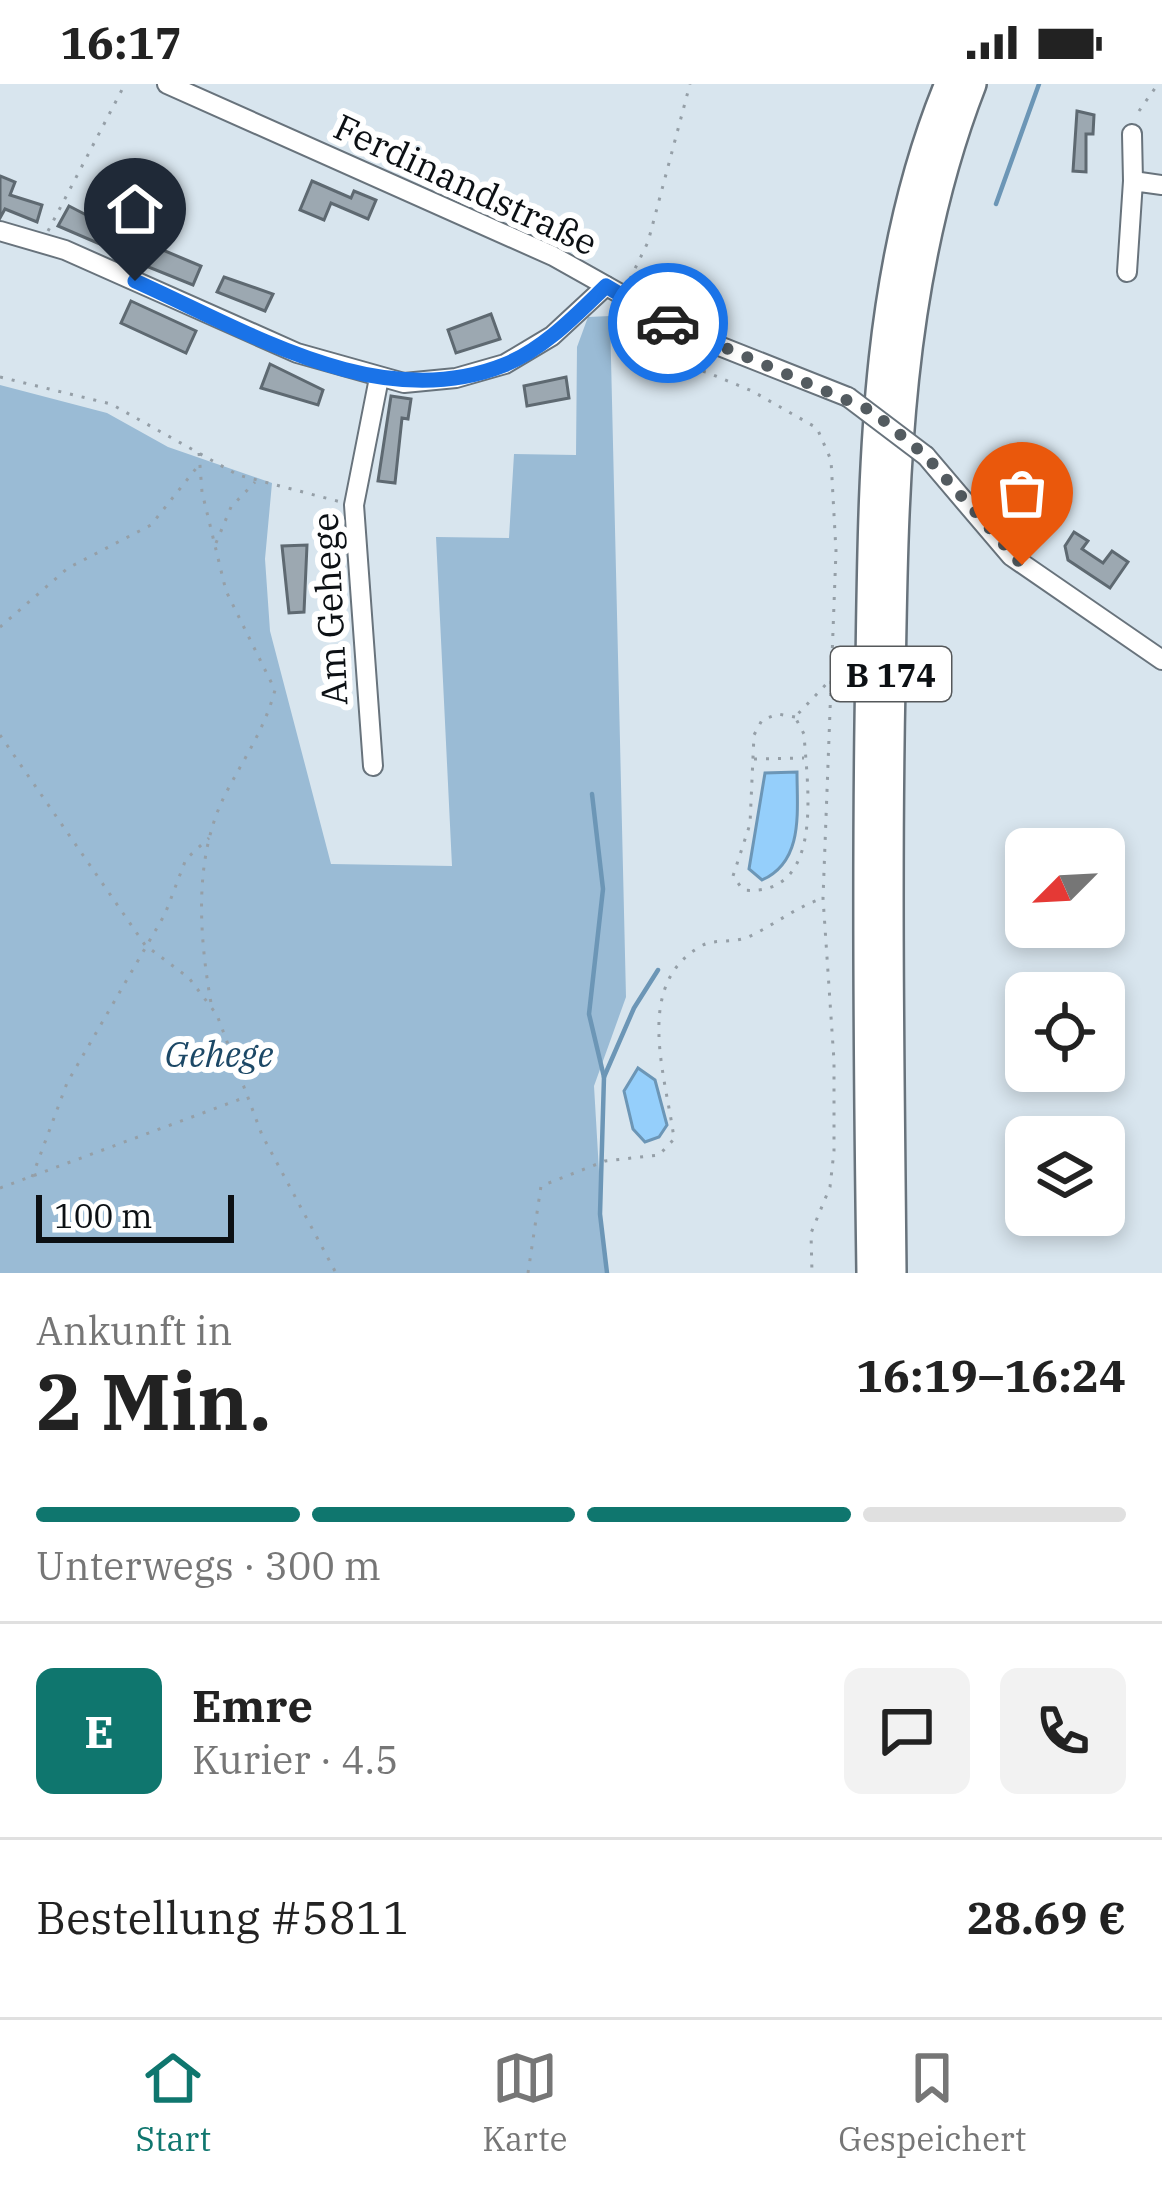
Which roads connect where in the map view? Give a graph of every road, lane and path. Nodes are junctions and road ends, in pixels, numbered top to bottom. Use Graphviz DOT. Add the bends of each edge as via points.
graph roads {
  1 [pos="125,84"];
  2 [pos="167,84"];
  3 [pos="690,84"];
  4 [pos="949,84"];
  5 [pos="972,84"];
  6 [pos="1158,84"];
  7 [pos="1139,111"];
  8 [pos="1132,134"];
  9 [pos="1132,181"];
  10 [pos="1162,185"];
  11 [pos="0,231"];
  12 [pos="43,244"];
  13 [pos="1127,272"];
  14 [pos="613,290"];
  15 [pos="0,377"];
  16 [pos="379,378"];
  17 [pos="199,453"];
  18 [pos="200,465"];
  19 [pos="257,480"];
  20 [pos="354,505"];
  21 [pos="214,546"];
  22 [pos="0,627"];
  23 [pos="1162,660"];
  24 [pos="833,677"];
  25 [pos="795,717"];
  26 [pos="0,735"];
  27 [pos="806,758"];
  28 [pos="754,759"];
  29 [pos="373,766"];
  30 [pos="210,837"];
  31 [pos="823,898"];
  32 [pos="145,945"];
  33 [pos="212,1008"];
  34 [pos="248,1097"];
  35 [pos="32,1177"];
  36 [pos="0,1188"];
  37 [pos="336,1273"];
  38 [pos="529,1273"];
  39 [pos="812,1273"];
  40 [pos="871,1273"];
  41 [pos="892,1273"];
  1 -- 12 [label="path"];
  2 -- 14 [label="street, Ferdinandstraße"];
  3 -- 14 [label="path" via="648,242"];
  4 -- 40 [label="highway, B 174" via="897,263 874,453"];
  5 -- 41 [label="highway, B 174" via="914,288 894,484"];
  6 -- 7 [label="path"];
  8 -- 9 [label="street"];
  9 -- 10 [label="street"];
  9 -- 13 [label="street"];
  11 -- 12 [label="street"];
  12 -- 16 [label="street" via="297,353"];
  14 -- 16 [label="street" via="505,364 456,378"];
  14 -- 23 [label="street, Ferdinandstraße, bridge" via="699,338 848,397 926,456 1011,556"];
  14 -- 24 [label="path" via="631,354 752,391 817,428 827,443 836,551"];
  15 -- 17 [label="path" via="111,404"];
  16 -- 20 [label="street, Am Gehege"];
  17 -- 18 [label="path"];
  17 -- 19 [label="path"];
  18 -- 21 [label="path"];
  18 -- 22 [label="path" via="151,525 68,568"];
  19 -- 20 [label="path"];
  19 -- 21 [label="path" via="231,507"];
  20 -- 29 [label="street, Am Gehege"];
  21 -- 30 [label="path" via="226,591 274,690"];
  24 -- 25 [label="path"];
  24 -- 31 [label="path"];
  25 -- 27 [label="path"];
  25 -- 28 [label="path" via="762,720"];
  26 -- 32 [label="path"];
  27 -- 28 [label="path"];
  27 -- 28 [label="path" via="804,853 787,878 759,892 743,890 733,876 750,824"];
  30 -- 32 [label="path" via="186,859"];
  30 -- 33 [label="path" via="202,915"];
  31 -- 38 [label="path" via="748,937 706,943 663,982 658,1009 674,1139 659,1155 605,1161 541,1186"];
  31 -- 39 [label="path" via="834,1150 830,1187 811,1233"];
  32 -- 33 [label="path" via="189,978"];
  32 -- 35 [label="path" via="67,1083"];
  33 -- 34 [label="path"];
  34 -- 35 [label="path"];
  34 -- 37 [label="path"];
  35 -- 36 [label="path"];
}
